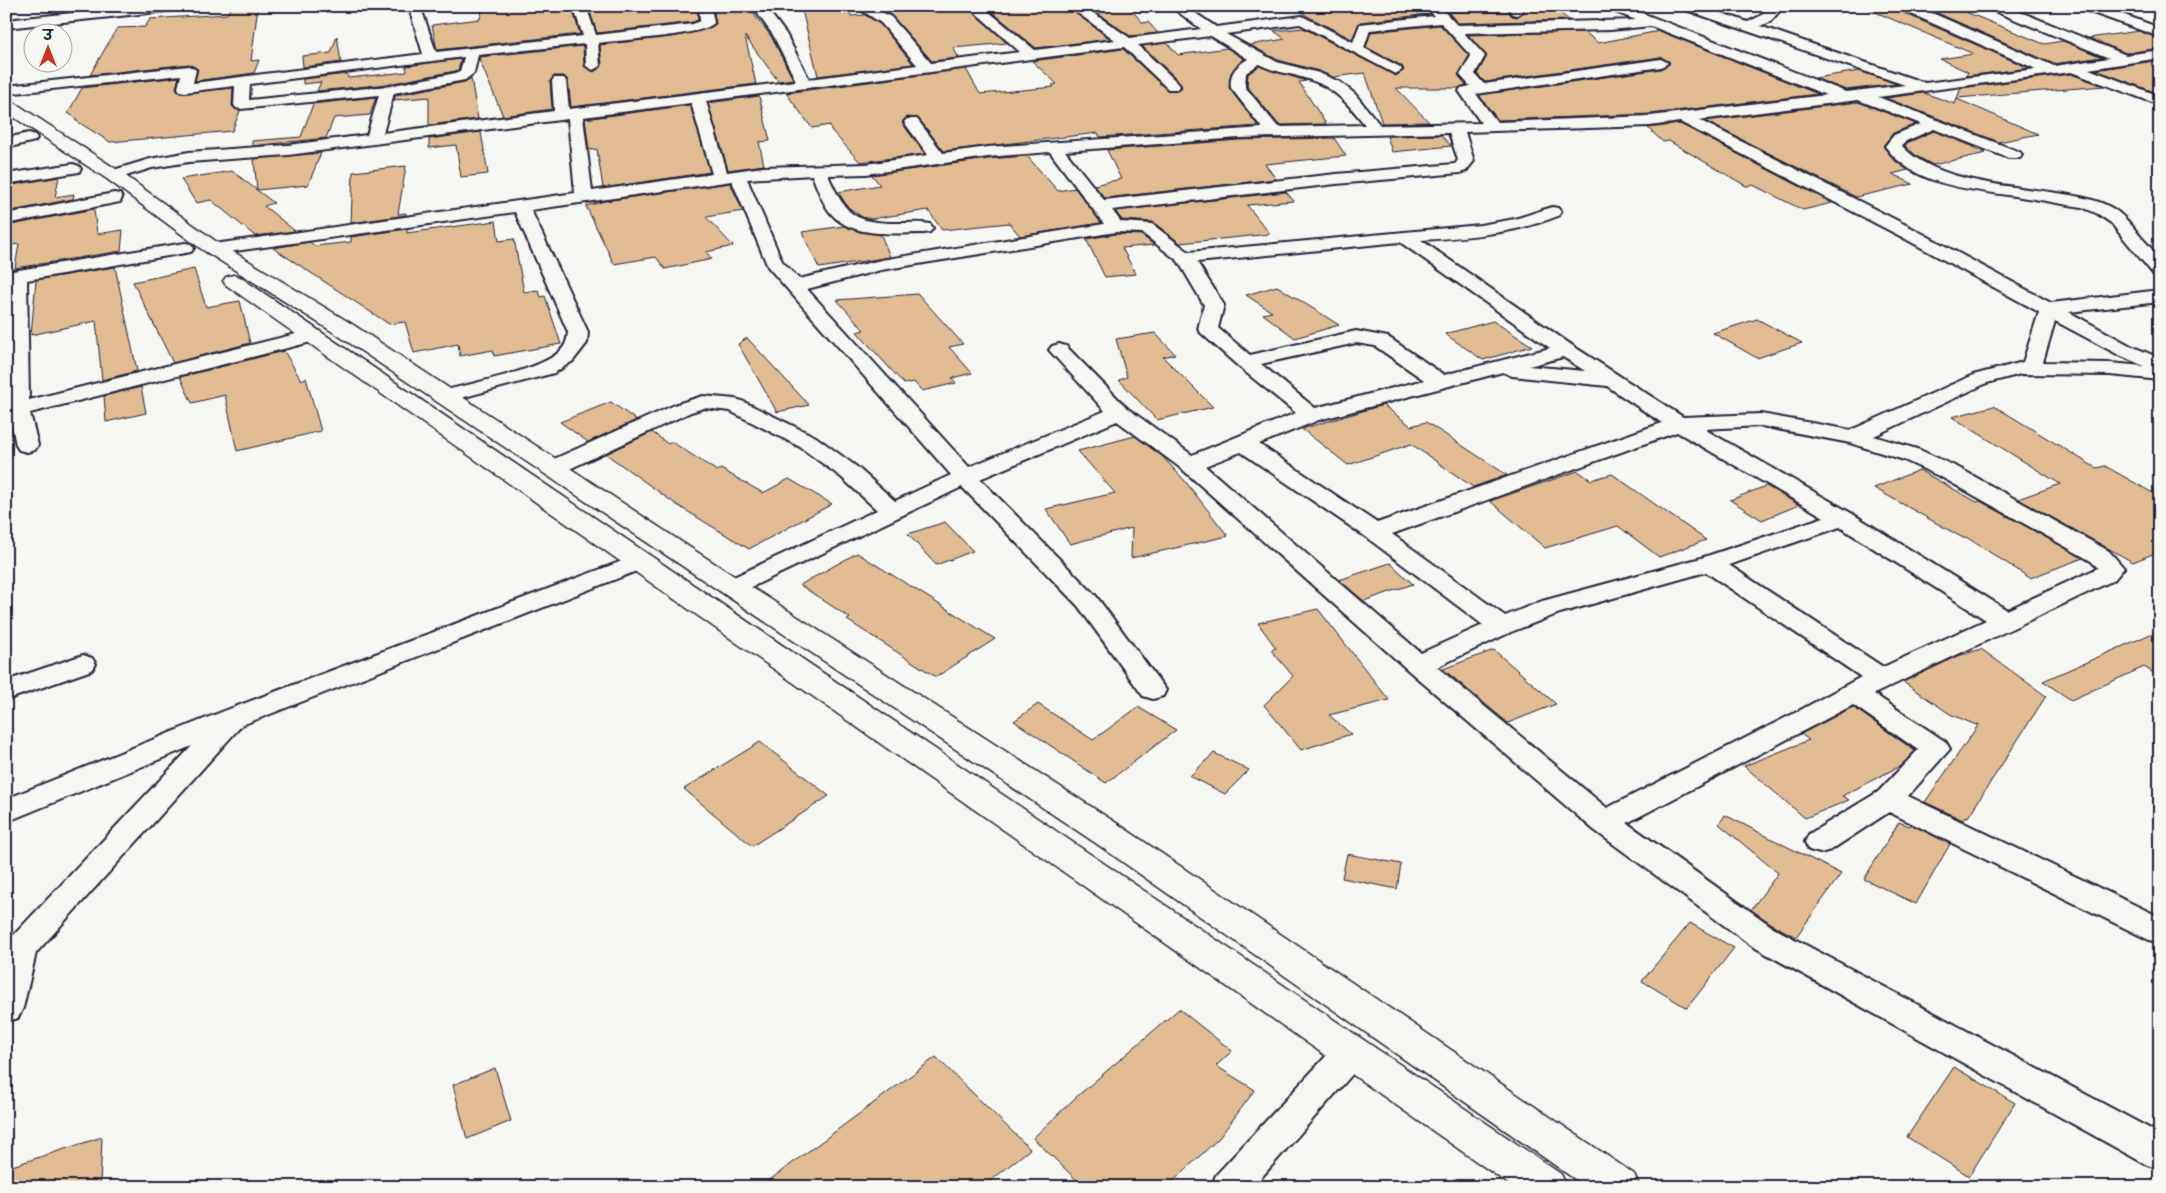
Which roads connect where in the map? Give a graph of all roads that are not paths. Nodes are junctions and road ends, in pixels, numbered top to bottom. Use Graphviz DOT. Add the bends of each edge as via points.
graph roads {
  1 [pos="177,6"];
  2 [pos="579,6"];
  3 [pos="705,6"];
  4 [pos="758,6"];
  5 [pos="860,6"];
  6 [pos="974,6"];
  7 [pos="1074,6"];
  8 [pos="1176,6"];
  9 [pos="1432,6"];
  10 [pos="1612,6"];
  11 [pos="1688,6"];
  12 [pos="1778,6"];
  13 [pos="1905,6"];
  14 [pos="1994,6"];
  15 [pos="2086,6"];
  16 [pos="416,11"];
  17 [pos="1287,11"];
  18 [pos="1302,20"];
  19 [pos="1654,22"];
  20 [pos="6,24"];
  21 [pos="1448,24"];
  22 [pos="1748,27"];
  23 [pos="2050,29"];
  24 [pos="1212,31"];
  25 [pos="2023,32"];
  26 [pos="2160,33"];
  27 [pos="2005,34"];
  28 [pos="591,38"];
  29 [pos="1977,38"];
  30 [pos="1126,42"];
  31 [pos="1357,49"];
  32 [pos="472,52"];
  33 [pos="1032,55"];
  34 [pos="2155,57"];
  35 [pos="431,58"];
  36 [pos="1258,58"];
  37 [pos="2124,59"];
  38 [pos="1661,63"];
  39 [pos="593,66"];
  40 [pos="362,67"];
  41 [pos="927,68"];
  42 [pos="2073,68"];
  43 [pos="1395,70"];
  44 [pos="2053,71"];
  45 [pos="243,80"];
  46 [pos="559,80"];
  47 [pos="805,84"];
  48 [pos="1173,86"];
  49 [pos="1924,87"];
  50 [pos="1481,89"];
  51 [pos="6,90"];
  52 [pos="388,90"];
  53 [pos="357,93"];
  54 [pos="1852,96"];
  55 [pos="697,97"];
  56 [pos="2160,101"];
  57 [pos="6,104"];
  58 [pos="568,114"];
  59 [pos="1682,117"];
  60 [pos="912,122"];
  61 [pos="1934,124"];
  62 [pos="1492,127"];
  63 [pos="1455,128"];
  64 [pos="1376,130"];
  65 [pos="1274,132"];
  66 [pos="14,135"];
  67 [pos="374,139"];
  68 [pos="1054,147"];
  69 [pos="2014,155"];
  70 [pos="939,159"];
  71 [pos="73,169"];
  72 [pos="818,170"];
  73 [pos="729,177"];
  74 [pos="6,178"];
  75 [pos="114,187"];
  76 [pos="584,197"];
  77 [pos="521,206"];
  78 [pos="1100,206"];
  79 [pos="1552,212"];
  80 [pos="6,219"];
  81 [pos="1116,227"];
  82 [pos="924,228"];
  83 [pos="1404,236"];
  84 [pos="185,248"];
  85 [pos="214,249"];
  86 [pos="1185,258"];
  87 [pos="2160,271"];
  88 [pos="12,277"];
  89 [pos="795,286"];
  90 [pos="2160,296"];
  91 [pos="2049,309"];
  92 [pos="312,336"];
  93 [pos="1059,350"];
  94 [pos="1566,350"];
  95 [pos="1245,362"];
  96 [pos="2160,366"];
  97 [pos="1494,368"];
  98 [pos="2032,368"];
  99 [pos="2160,374"];
  100 [pos="1613,380"];
  101 [pos="1441,382"];
  102 [pos="446,396"];
  103 [pos="13,411"];
  104 [pos="1119,413"];
  105 [pos="1311,415"];
  106 [pos="1679,424"];
  107 [pos="1854,437"];
  108 [pos="1243,443"];
  109 [pos="27,445"];
  110 [pos="1190,464"];
  111 [pos="553,468"];
  112 [pos="965,477"];
  113 [pos="892,510"];
  114 [pos="1843,518"];
  115 [pos="1374,532"];
  116 [pos="638,562"];
  117 [pos="1710,563"];
  118 [pos="732,587"];
  119 [pos="2006,621"];
  120 [pos="1502,626"];
  121 [pos="83,664"];
  122 [pos="1418,666"];
  123 [pos="1881,678"];
  124 [pos="1153,690"];
  125 [pos="6,691"];
  126 [pos="1855,694"];
  127 [pos="234,718"];
  128 [pos="1888,799"];
  129 [pos="6,810"];
  130 [pos="1604,822"];
  131 [pos="1820,842"];
  132 [pos="2160,931"];
  133 [pos="6,1008"];
  134 [pos="1352,1051"];
  135 [pos="2160,1153"];
  136 [pos="1229,1187"];
  137 [pos="1547,1187"];
  138 [pos="1620,1187"];
  1 -- 20 [label="street"];
  2 -- 28 [label="street"];
  3 -- 28 [label="street" via="707,24 704,26"];
  4 -- 47 [label="street" via="779,34"];
  5 -- 41 [label="street" via="886,20"];
  6 -- 33 [label="street"];
  7 -- 30 [label="street"];
  8 -- 24 [label="street"];
  9 -- 21 [label="street"];
  10 -- 19 [label="street"];
  11 -- 22 [label="street"];
  12 -- 22 [label="street" via="1765,19"];
  13 -- 29 [label="street"];
  14 -- 23 [label="street"];
  15 -- 26 [label="street"];
  16 -- 35 [label="street"];
  17 -- 18 [label="street"];
  18 -- 24 [label="street"];
  18 -- 31 [label="street"];
  19 -- 21 [label="street" via="1611,26"];
  19 -- 54 [label="street"];
  21 -- 31 [label="street" via="1364,27"];
  21 -- 50 [label="street" via="1478,56 1467,75"];
  22 -- 49 [label="street"];
  23 -- 25 [label="street"];
  23 -- 37 [label="street"];
  24 -- 30 [label="street"];
  24 -- 36 [label="street"];
  27 -- 29 [label="street"];
  28 -- 32 [label="street"];
  28 -- 39 [label="street"];
  29 -- 44 [label="street"];
  30 -- 33 [label="street"];
  30 -- 48 [label="street"];
  31 -- 43 [label="street"];
  32 -- 35 [label="street"];
  32 -- 52 [label="street" via="467,73 460,77"];
  33 -- 41 [label="street"];
  34 -- 37 [label="street"];
  35 -- 40 [label="street"];
  36 -- 64 [label="street" via="1335,84 1348,94"];
  36 -- 65 [label="street" via="1240,71 1236,79 1238,88"];
  37 -- 42 [label="street"];
  38 -- 50 [label="street"];
  40 -- 45 [label="street"];
  40 -- 53 [label="street"];
  41 -- 47 [label="street"];
  42 -- 44 [label="street"];
  42 -- 56 [label="street"];
  44 -- 49 [label="street"];
  45 -- 51 [label="street" via="185,88 189,70"];
  45 -- 53 [label="street" via="241,105"];
  46 -- 58 [label="street"];
  47 -- 55 [label="street"];
  49 -- 54 [label="street"];
  50 -- 62 [label="street" via="1466,91"];
  52 -- 53 [label="street"];
  52 -- 67 [label="street"];
  54 -- 59 [label="street"];
  54 -- 61 [label="street"];
  55 -- 58 [label="street"];
  55 -- 73 [label="street"];
  57 -- 75 [label="main road"];
  58 -- 67 [label="street"];
  58 -- 76 [label="street"];
  59 -- 62 [label="street"];
  59 -- 91 [label="street"];
  60 -- 70 [label="street"];
  61 -- 69 [label="street"];
  61 -- 87 [label="street" via="1900,138 1892,146 1900,156 1933,174 2104,210 2117,219"];
  62 -- 63 [label="street"];
  63 -- 64 [label="street"];
  63 -- 78 [label="street" via="1466,161 1460,168"];
  64 -- 65 [label="street"];
  65 -- 68 [label="street"];
  66 -- 71 [label="main road"];
  67 -- 75 [label="street" via="288,150 189,157 150,164"];
  68 -- 70 [label="street"];
  68 -- 78 [label="street"];
  70 -- 72 [label="street" via="866,169"];
  71 -- 74 [label="street"];
  71 -- 75 [label="main road"];
  72 -- 73 [label="street"];
  72 -- 82 [label="street" via="836,208 845,218 875,226"];
  73 -- 76 [label="street"];
  73 -- 89 [label="street" via="774,263"];
  75 -- 80 [label="street"];
  75 -- 84 [label="main road"];
  75 -- 85 [label="main road"];
  76 -- 77 [label="street"];
  77 -- 85 [label="street"];
  77 -- 102 [label="street" via="578,332 577,343 566,357 547,369"];
  78 -- 81 [label="street"];
  79 -- 83 [label="street" via="1537,220 1510,225"];
  81 -- 86 [label="street" via="1146,228"];
  81 -- 89 [label="street" via="881,265"];
  83 -- 86 [label="street"];
  83 -- 94 [label="street"];
  84 -- 88 [label="street"];
  84 -- 92 [label="main road"];
  85 -- 102 [label="main road"];
  86 -- 95 [label="street" via="1214,305 1208,329"];
  88 -- 103 [label="street"];
  89 -- 112 [label="street"];
  90 -- 91 [label="street"];
  91 -- 96 [label="street"];
  91 -- 98 [label="street"];
  92 -- 103 [label="street"];
  92 -- 116 [label="main road"];
  93 -- 104 [label="street"];
  94 -- 97 [label="street"];
  94 -- 100 [label="street"];
  95 -- 101 [label="street" via="1356,337 1370,338 1381,341"];
  95 -- 105 [label="street"];
  97 -- 100 [label="street"];
  97 -- 101 [label="street"];
  98 -- 99 [label="street" via="2110,369"];
  98 -- 107 [label="street" via="1980,379"];
  100 -- 106 [label="street"];
  101 -- 105 [label="street"];
  102 -- 111 [label="main road"];
  103 -- 109 [label="street"];
  104 -- 110 [label="street"];
  104 -- 112 [label="street"];
  105 -- 108 [label="street"];
  106 -- 107 [label="street" via="1761,420"];
  106 -- 114 [label="street"];
  106 -- 115 [label="street"];
  107 -- 119 [label="street" via="1912,455 1951,473 2100,556 2112,568"];
  108 -- 110 [label="street"];
  108 -- 115 [label="street"];
  110 -- 122 [label="street"];
  111 -- 113 [label="street" via="684,408 704,402 720,402 734,405 808,442 850,472"];
  111 -- 118 [label="main road"];
  112 -- 113 [label="street"];
  112 -- 124 [label="street" via="1087,601"];
  113 -- 118 [label="street"];
  114 -- 117 [label="street"];
  114 -- 119 [label="street"];
  115 -- 120 [label="street"];
  116 -- 127 [label="street"];
  116 -- 134 [label="main road"];
  117 -- 120 [label="street" via="1551,607"];
  117 -- 123 [label="street"];
  118 -- 138 [label="main road" via="1108,835"];
  119 -- 123 [label="street"];
  120 -- 122 [label="street"];
  121 -- 125 [label="street"];
  122 -- 130 [label="street"];
  123 -- 126 [label="street"];
  126 -- 128 [label="street" via="1936,749"];
  126 -- 130 [label="street"];
  127 -- 129 [label="street"];
  127 -- 133 [label="street" via="21,948"];
  128 -- 131 [label="street"];
  128 -- 132 [label="street"];
  130 -- 135 [label="street" via="1764,936"];
  134 -- 136 [label="street"];
  134 -- 137 [label="main road"];
}
